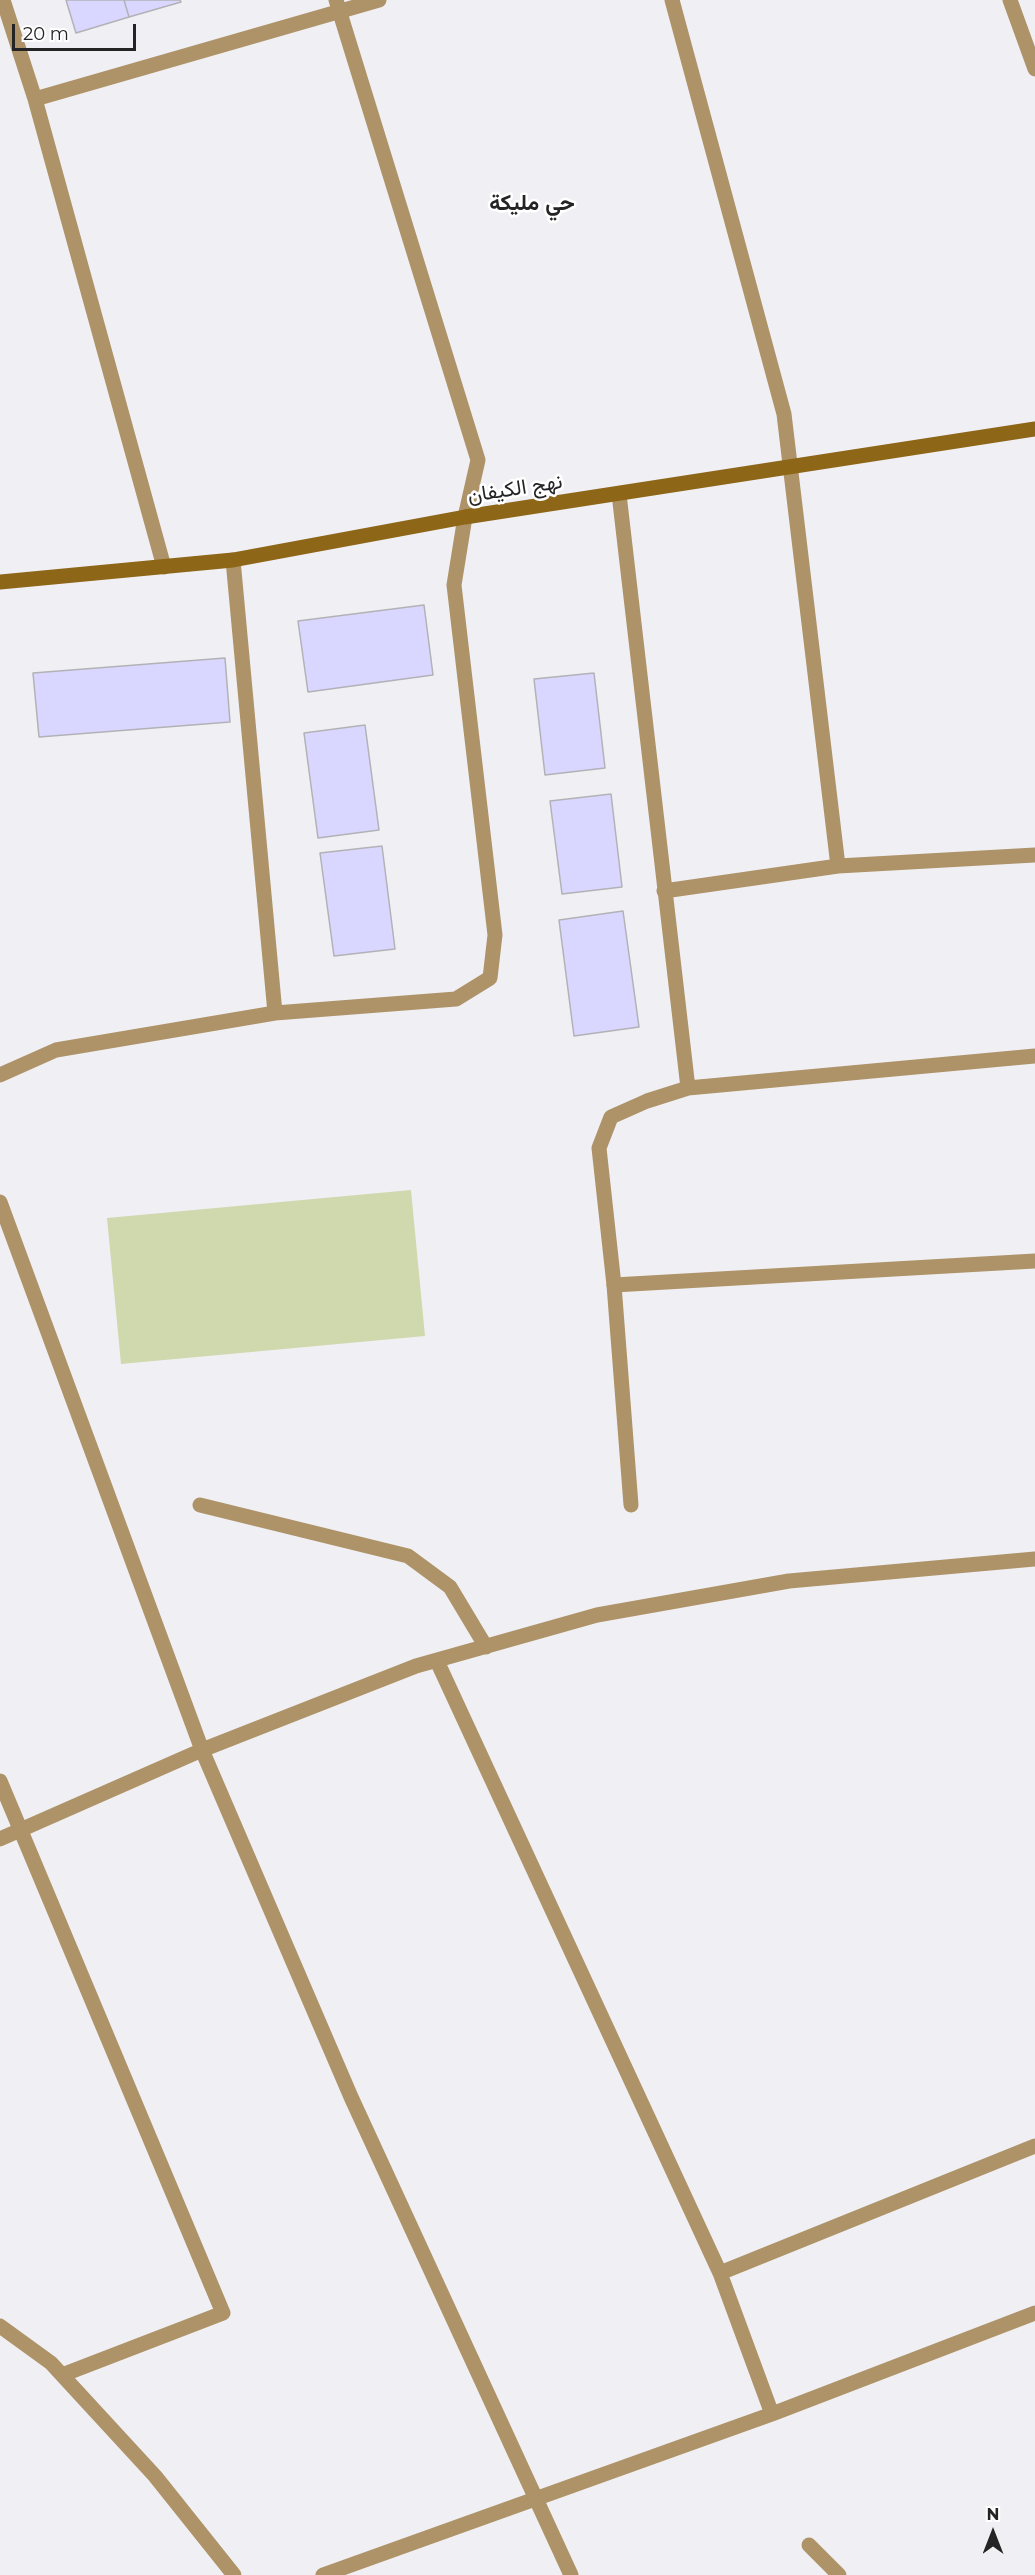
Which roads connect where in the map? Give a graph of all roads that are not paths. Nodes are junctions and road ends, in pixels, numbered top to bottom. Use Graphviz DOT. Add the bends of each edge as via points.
graph roads {
  1 [pos="3,0"];
  2 [pos="379,0"];
  3 [pos="672,0"];
  4 [pos="1010,0"];
  5 [pos="338,5"];
  6 [pos="6,24"];
  7 [pos="1035,69"];
  8 [pos="35,99"];
  9 [pos="1035,429"];
  10 [pos="790,466"];
  11 [pos="619,494"];
  12 [pos="465,517"];
  13 [pos="233,560"];
  14 [pos="164,567"];
  15 [pos="0,582"];
  16 [pos="1035,855"];
  17 [pos="838,866"];
  18 [pos="664,891"];
  19 [pos="275,1012"];
  20 [pos="1035,1056"];
  21 [pos="0,1075"];
  22 [pos="688,1088"];
  23 [pos="0,1202"];
  24 [pos="1035,1261"];
  25 [pos="614,1285"];
  26 [pos="200,1505"];
  27 [pos="631,1505"];
  28 [pos="1035,1559"];
  29 [pos="486,1647"];
  30 [pos="437,1661"];
  31 [pos="202,1750"];
  32 [pos="0,1781"];
  33 [pos="19,1831"];
  34 [pos="0,1839"];
  35 [pos="1035,2146"];
  36 [pos="720,2273"];
  37 [pos="1035,2313"];
  38 [pos="0,2326"];
  39 [pos="62,2375"];
  40 [pos="772,2414"];
  41 [pos="537,2499"];
  42 [pos="809,2545"];
  43 [pos="234,2575"];
  44 [pos="323,2575"];
  45 [pos="571,2575"];
  46 [pos="839,2575"];
  1 -- 6 [label="street"];
  2 -- 5 [label="street"];
  3 -- 10 [label="street" via="784,414"];
  4 -- 7 [label="street"];
  5 -- 8 [label="street"];
  5 -- 12 [label="street" via="478,460"];
  6 -- 8 [label="street"];
  8 -- 14 [label="street"];
  9 -- 10 [label="main road, نهج الكيفان"];
  10 -- 11 [label="main road, نهج الكيفان"];
  10 -- 17 [label="street"];
  11 -- 12 [label="main road, نهج الكيفان"];
  11 -- 18 [label="street"];
  12 -- 13 [label="main road, نهج الكيفان"];
  12 -- 19 [label="street" via="454,585 495,935 490,978 456,999"];
  13 -- 14 [label="main road, نهج الكيفان"];
  13 -- 19 [label="street"];
  14 -- 15 [label="main road, نهج الكيفان"];
  16 -- 17 [label="street"];
  17 -- 18 [label="street"];
  18 -- 22 [label="street"];
  19 -- 21 [label="street" via="56,1050"];
  20 -- 22 [label="street"];
  22 -- 25 [label="street" via="611,1117 599,1148"];
  23 -- 31 [label="street"];
  24 -- 25 [label="street"];
  25 -- 27 [label="street"];
  26 -- 29 [label="street" via="408,1556 450,1587"];
  28 -- 29 [label="street" via="789,1581 597,1615"];
  29 -- 30 [label="street"];
  30 -- 31 [label="street"];
  30 -- 36 [label="street"];
  31 -- 33 [label="street"];
  31 -- 41 [label="street" via="351,2097"];
  32 -- 33 [label="street"];
  33 -- 34 [label="street"];
  33 -- 39 [label="street" via="223,2313"];
  35 -- 36 [label="street"];
  36 -- 40 [label="street"];
  37 -- 40 [label="street"];
  38 -- 39 [label="street"];
  39 -- 43 [label="street" via="155,2476"];
  40 -- 41 [label="street"];
  41 -- 44 [label="street"];
  41 -- 45 [label="street"];
  42 -- 46 [label="street"];
}
